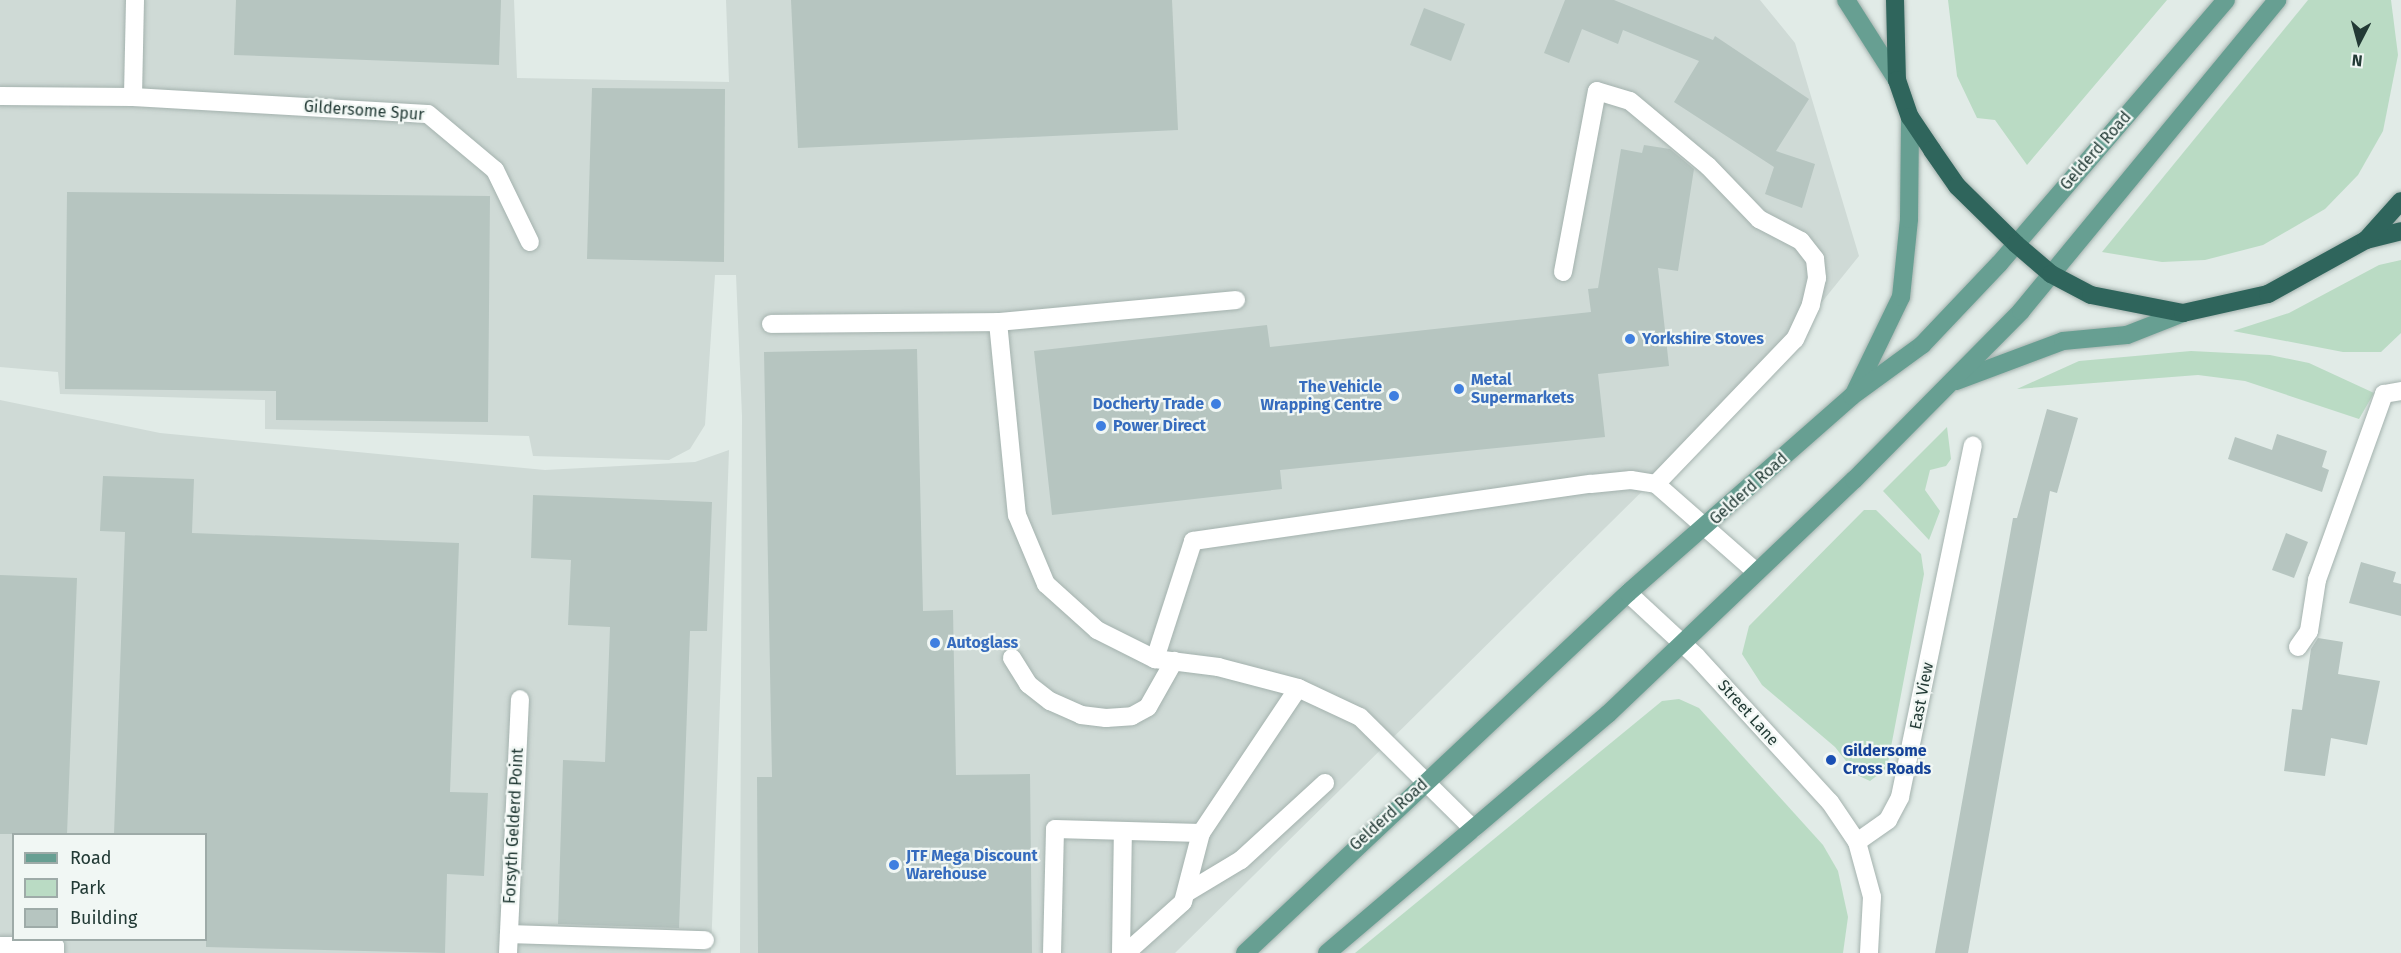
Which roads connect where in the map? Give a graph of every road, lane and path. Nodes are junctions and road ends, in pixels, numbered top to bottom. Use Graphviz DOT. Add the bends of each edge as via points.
graph roads {
  1 [pos="135,0"];
  2 [pos="1846,0"];
  3 [pos="1895,0"];
  4 [pos="2226,0"];
  5 [pos="2277,0"];
  6 [pos="1897,80"];
  7 [pos="0,96"];
  8 [pos="133,97"];
  9 [pos="1910,117"];
  10 [pos="2401,201"];
  11 [pos="2401,231"];
  12 [pos="2366,240"];
  13 [pos="530,242"];
  14 [pos="2016,244"];
  15 [pos="1563,272"];
  16 [pos="2051,274"];
  17 [pos="1236,300"];
  18 [pos="2183,313"];
  19 [pos="998,322"];
  20 [pos="771,324"];
  21 [pos="1948,384"];
  22 [pos="2401,391"];
  23 [pos="1852,396"];
  24 [pos="1972,445"];
  25 [pos="1656,484"];
  26 [pos="1706,529"];
  27 [pos="1756,572"];
  28 [pos="1628,593"];
  29 [pos="1684,643"];
  30 [pos="2298,647"];
  31 [pos="1012,658"];
  32 [pos="1155,659"];
  33 [pos="1174,661"];
  34 [pos="1298,688"];
  35 [pos="520,699"];
  36 [pos="1426,781"];
  37 [pos="1325,783"];
  38 [pos="1473,829"];
  39 [pos="1123,831"];
  40 [pos="1201,832"];
  41 [pos="1857,842"];
  42 [pos="1186,893"];
  43 [pos="509,934"];
  44 [pos="705,940"];
  45 [pos="0,946"];
  46 [pos="55,953"];
  47 [pos="508,953"];
  48 [pos="1052,953"];
  49 [pos="1121,953"];
  50 [pos="1126,953"];
  51 [pos="1245,953"];
  52 [pos="1327,953"];
  53 [pos="1869,953"];
  1 -- 8 [label="street"];
  2 -- 6 [label="main road"];
  3 -- 6 [label="highway"];
  4 -- 14 [label="main road, Gelderd Road"];
  5 -- 16 [label="main road"];
  6 -- 9 [label="highway"];
  7 -- 8 [label="street, Gildersome Spur"];
  8 -- 13 [label="street, Gildersome Spur" via="428,114 495,170"];
  9 -- 14 [label="highway" via="1957,186"];
  9 -- 23 [label="main road" via="1909,219 1901,297"];
  10 -- 12 [label="highway"];
  11 -- 12 [label="highway"];
  12 -- 18 [label="highway" via="2268,294"];
  14 -- 16 [label="highway"];
  14 -- 23 [label="main road, Gelderd Road" via="1922,345"];
  15 -- 25 [label="street" via="1597,91 1630,101 1708,166 1759,219 1801,241 1815,259 1817,278 1811,305 1795,339"];
  16 -- 18 [label="highway" via="2091,296"];
  16 -- 21 [label="main road"];
  17 -- 19 [label="street"];
  18 -- 21 [label="main road" via="2127,335 2063,341"];
  19 -- 20 [label="street"];
  19 -- 32 [label="street" via="1017,515 1046,584 1096,630"];
  21 -- 27 [label="main road"];
  22 -- 30 [label="street" via="2384,393 2317,580 2309,631"];
  23 -- 26 [label="main road, Gelderd Road"];
  24 -- 41 [label="street, East View" via="1956,489 1900,797 1888,820"];
  25 -- 26 [label="street"];
  25 -- 32 [label="street" via="1630,480 1591,484 1193,541"];
  26 -- 27 [label="street"];
  26 -- 28 [label="main road, Gelderd Road"];
  27 -- 29 [label="main road"];
  28 -- 29 [label="street, Street Lane"];
  28 -- 36 [label="main road, Gelderd Road"];
  29 -- 38 [label="main road"];
  29 -- 41 [label="street, Street Lane" via="1830,802"];
  31 -- 33 [label="street" via="1028,684 1050,701 1081,715 1106,718 1132,716 1148,707"];
  32 -- 33 [label="street"];
  33 -- 34 [label="street"];
  34 -- 36 [label="street" via="1360,717"];
  34 -- 40 [label="street"];
  35 -- 43 [label="street, Forsyth Gelderd Point"];
  36 -- 38 [label="street"];
  36 -- 51 [label="main road, Gelderd Road"];
  37 -- 42 [label="street" via="1240,860"];
  38 -- 52 [label="main road"];
  39 -- 40 [label="street"];
  39 -- 48 [label="street" via="1055,829"];
  39 -- 49 [label="street"];
  40 -- 42 [label="street"];
  41 -- 53 [label="street" via="1872,897"];
  42 -- 50 [label="street" via="1184,902"];
  43 -- 44 [label="street"];
  43 -- 47 [label="street, Forsyth Gelderd Point"];
  45 -- 46 [label="street" via="56,946"];
}
